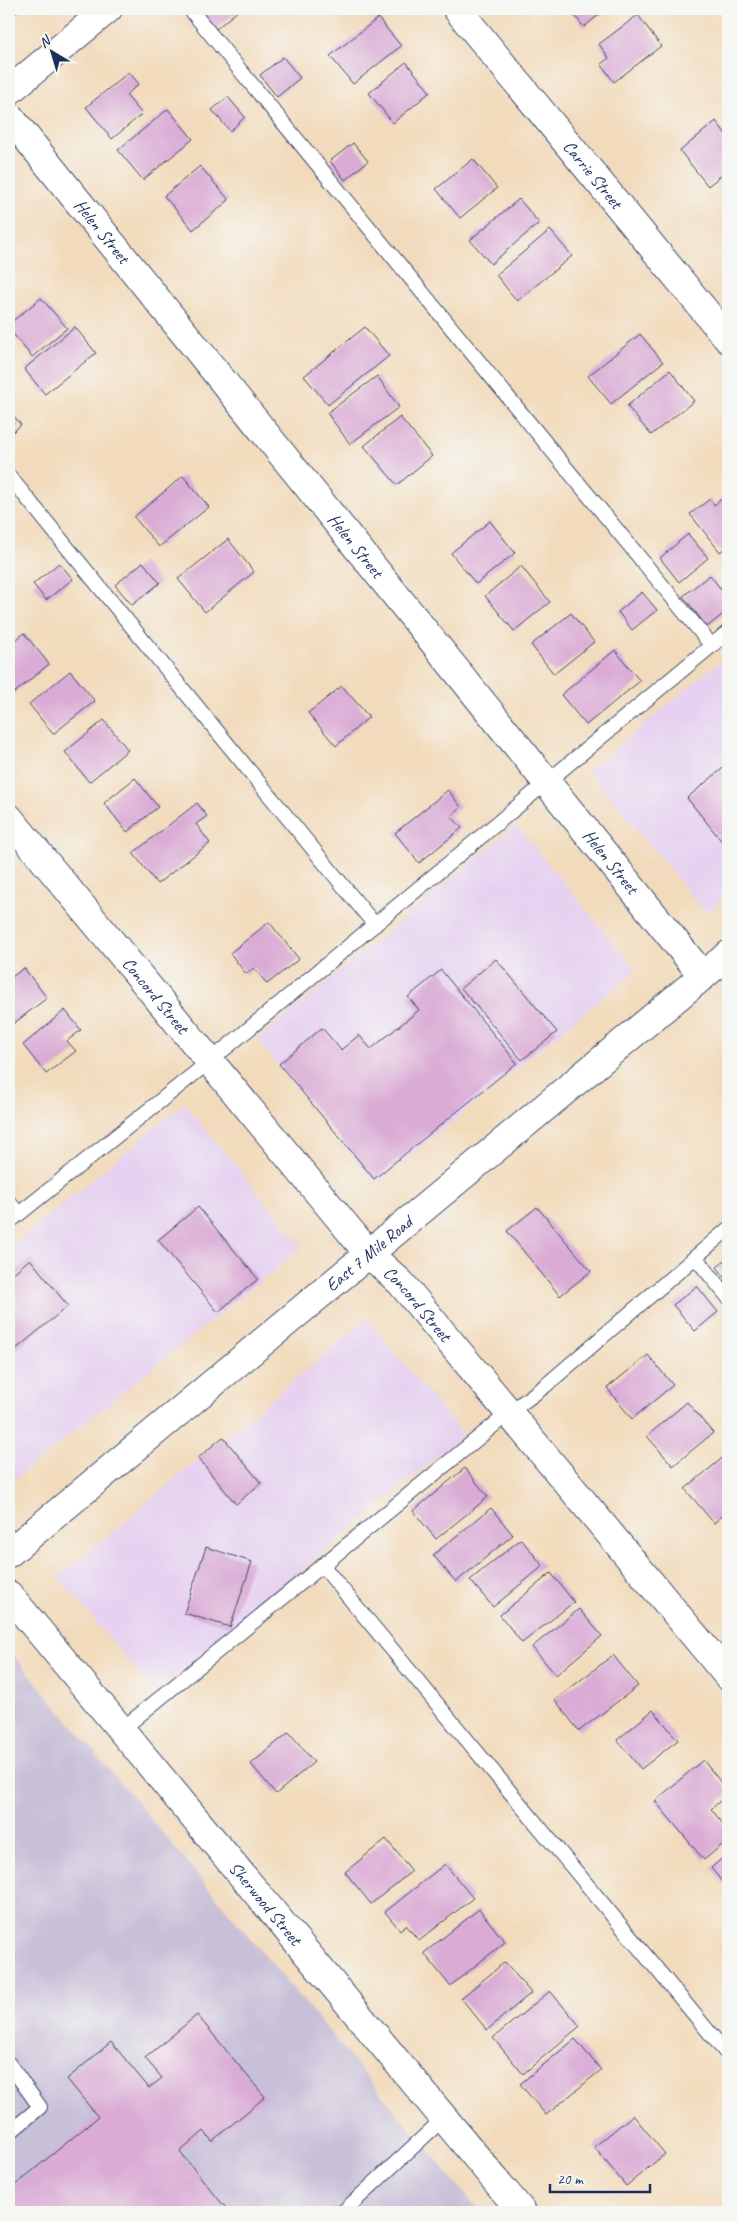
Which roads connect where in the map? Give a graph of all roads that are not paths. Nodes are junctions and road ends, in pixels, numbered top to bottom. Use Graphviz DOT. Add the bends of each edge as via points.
graph roads {
  1 [pos="108,9"];
  2 [pos="190,9"];
  3 [pos="457,9"];
  4 [pos="9,91"];
  5 [pos="9,116"];
  6 [pos="728,339"];
  7 [pos="9,476"];
  8 [pos="728,632"];
  9 [pos="712,646"];
  10 [pos="547,782"];
  11 [pos="9,818"];
  12 [pos="375,925"];
  13 [pos="728,956"];
  14 [pos="703,976"];
  15 [pos="210,1061"];
  16 [pos="9,1202"];
  17 [pos="14,1218"];
  18 [pos="728,1229"];
  19 [pos="369,1254"];
  20 [pos="696,1257"];
  21 [pos="728,1297"];
  22 [pos="510,1412"];
  23 [pos="9,1553"];
  24 [pos="322,1565"];
  25 [pos="9,1596"];
  26 [pos="728,1676"];
  27 [pos="121,1730"];
  28 [pos="728,2056"];
  29 [pos="9,2064"];
  30 [pos="444,2118"];
  31 [pos="9,2133"];
  32 [pos="343,2212"];
  33 [pos="522,2212"];
  1 -- 4 [label="street"];
  2 -- 9 [label="lane"];
  3 -- 6 [label="street, Carrie Street"];
  5 -- 10 [label="street, Helen Street"];
  7 -- 12 [label="lane"];
  8 -- 9 [label="lane"];
  9 -- 10 [label="lane"];
  10 -- 12 [label="lane"];
  10 -- 14 [label="street, Helen Street"];
  11 -- 15 [label="street, Concord Street"];
  12 -- 15 [label="lane"];
  13 -- 14 [label="street, East 7 Mile Road"];
  14 -- 19 [label="street, East 7 Mile Road"];
  15 -- 17 [label="lane"];
  15 -- 19 [label="street, Concord Street"];
  16 -- 17 [label="lane"];
  18 -- 20 [label="lane"];
  19 -- 22 [label="street, Concord Street" via="402,1283"];
  19 -- 23 [label="street, East 7 Mile Road"];
  20 -- 21 [label="lane"];
  20 -- 22 [label="lane"];
  22 -- 24 [label="lane"];
  22 -- 26 [label="street, Concord Street"];
  24 -- 27 [label="lane"];
  24 -- 28 [label="lane"];
  25 -- 27 [label="street, Sherwood Street"];
  27 -- 30 [label="street, Sherwood Street"];
  29 -- 31 [label="lane" via="40,2107"];
  30 -- 32 [label="lane"];
  30 -- 33 [label="street, Sherwood Street"];
}
